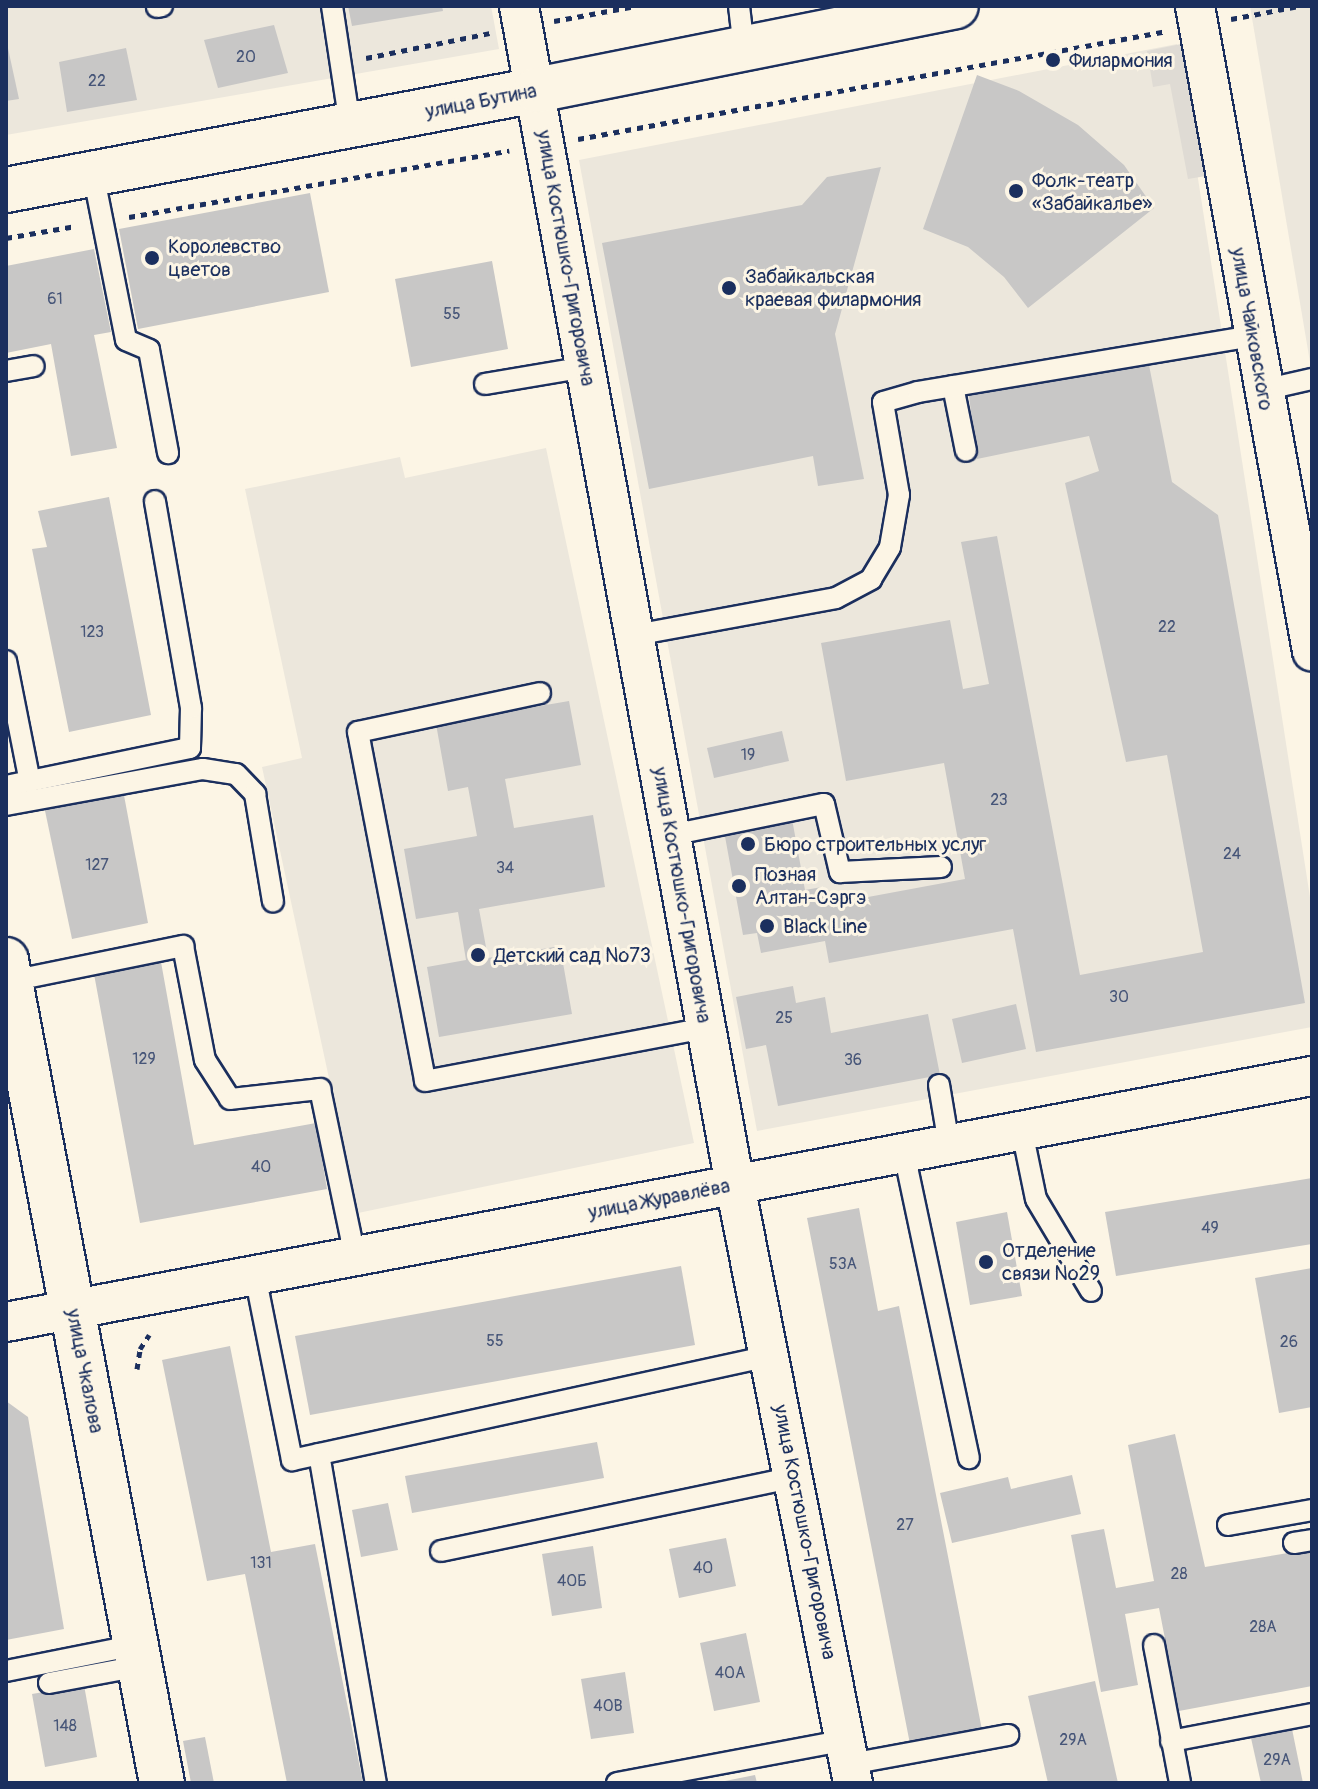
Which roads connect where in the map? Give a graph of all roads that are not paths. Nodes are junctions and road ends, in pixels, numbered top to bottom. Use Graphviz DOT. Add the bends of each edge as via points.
graph roads {
  1 [pos="332,6"];
  2 [pos="519,6"];
  3 [pos="739,6"];
  4 [pos="956,6"];
  5 [pos="1195,6"];
  6 [pos="744,49"];
  7 [pos="536,90"];
  8 [pos="350,125"];
  9 [pos="93,173"];
  10 [pos="6,190"];
  11 [pos="1252,336"];
  12 [pos="34,366"];
  13 [pos="586,367"];
  14 [pos="6,371"];
  15 [pos="1312,379"];
  16 [pos="485,384"];
  17 [pos="953,386"];
  18 [pos="1263,390"];
  19 [pos="966,451"];
  20 [pos="168,453"];
  21 [pos="155,501"];
  22 [pos="635,635"];
  23 [pos="1312,651"];
  24 [pos="6,661"];
  25 [pos="540,693"];
  26 [pos="30,782"];
  27 [pos="6,786"];
  28 [pos="6,805"];
  29 [pos="671,835"];
  30 [pos="941,867"];
  31 [pos="273,902"];
  32 [pos="9,984"];
  33 [pos="706,1028"];
  34 [pos="1312,1076"];
  35 [pos="939,1085"];
  36 [pos="1022,1131"];
  37 [pos="949,1145"];
  38 [pos="904,1153"];
  39 [pos="735,1185"];
  40 [pos="355,1256"];
  41 [pos="255,1275"];
  42 [pos="1091,1291"];
  43 [pos="74,1309"];
  44 [pos="6,1322"];
  45 [pos="769,1356"];
  46 [pos="319,1454"];
  47 [pos="969,1458"];
  48 [pos="794,1477"];
  49 [pos="1312,1510"];
  50 [pos="1228,1525"];
  51 [pos="441,1551"];
  52 [pos="1154,1645"];
  53 [pos="138,1656"];
  54 [pos="6,1671"];
  55 [pos="49,1683"];
  56 [pos="1312,1714"];
  57 [pos="1008,1735"];
  58 [pos="1171,1741"];
  59 [pos="850,1762"];
  60 [pos="162,1783"];
  61 [pos="376,1783"];
  62 [pos="620,1783"];
  63 [pos="1180,1783"];
  1 -- 8 [label="lane"];
  2 -- 7 [label="street, улица Костюшко-Григоровича"];
  3 -- 6 [label="lane"];
  4 -- 6 [label="main road, улица Бутина"];
  5 -- 11 [label="street, улица Чайковского"];
  6 -- 7 [label="main road, улица Бутина"];
  7 -- 8 [label="main road, улица Бутина"];
  7 -- 13 [label="street, улица Костюшко-Григоровича"];
  8 -- 9 [label="main road, улица Бутина"];
  9 -- 10 [label="main road, улица Бутина"];
  9 -- 20 [label="lane" via="126,340 149,350"];
  11 -- 17 [label="lane"];
  11 -- 18 [label="street, улица Чайковского"];
  12 -- 14 [label="lane"];
  13 -- 16 [label="lane"];
  13 -- 22 [label="street, улица Костюшко-Григоровича"];
  15 -- 18 [label="lane"];
  17 -- 19 [label="lane"];
  17 -- 22 [label="lane" via="883,402 899,495 890,547 871,579 836,598"];
  18 -- 23 [label="street, улица Чайковского"];
  21 -- 26 [label="lane" via="191,708 190,748"];
  22 -- 29 [label="street, улица Костюшко-Григоровича"];
  24 -- 26 [label="lane"];
  25 -- 33 [label="lane" via="358,732 425,1081"];
  26 -- 27 [label="lane"];
  28 -- 31 [label="lane" via="203,769 236,774 255,794"];
  29 -- 30 [label="lane" via="824,804 840,872"];
  29 -- 33 [label="street, улица Костюшко-Григоровича"];
  32 -- 40 [label="lane" via="183,946 205,1060 230,1099 320,1089"];
  32 -- 43 [label="main road, улица Чкалова"];
  33 -- 39 [label="street, улица Костюшко-Григоровича"];
  34 -- 36 [label="street, улица Журавлёва"];
  35 -- 37 [label="lane"];
  36 -- 37 [label="street, улица Журавлёва"];
  36 -- 42 [label="lane" via="1036,1199"];
  37 -- 38 [label="street, улица Журавлёва"];
  38 -- 39 [label="street, улица Журавлёва"];
  38 -- 47 [label="lane"];
  39 -- 40 [label="street, улица Журавлёва"];
  39 -- 45 [label="street, улица Костюшко-Григоровича"];
  40 -- 41 [label="street, улица Журавлёва"];
  41 -- 43 [label="street, улица Журавлёва"];
  41 -- 46 [label="lane" via="292,1460"];
  43 -- 44 [label="street, улица Журавлёва"];
  43 -- 53 [label="main road, улица Чкалова"];
  45 -- 46 [label="lane"];
  45 -- 48 [label="street, улица Костюшко-Григоровича"];
  46 -- 61 [label="lane"];
  48 -- 51 [label="lane"];
  48 -- 59 [label="street, улица Костюшко-Григоровича"];
  49 -- 50 [label="lane"];
  52 -- 58 [label="lane"];
  53 -- 54 [label="lane"];
  53 -- 55 [label="lane"];
  53 -- 60 [label="main road, улица Чкалова"];
  56 -- 58 [label="lane"];
  57 -- 59 [label="lane"];
  58 -- 63 [label="lane"];
  59 -- 62 [label="lane"];
}
